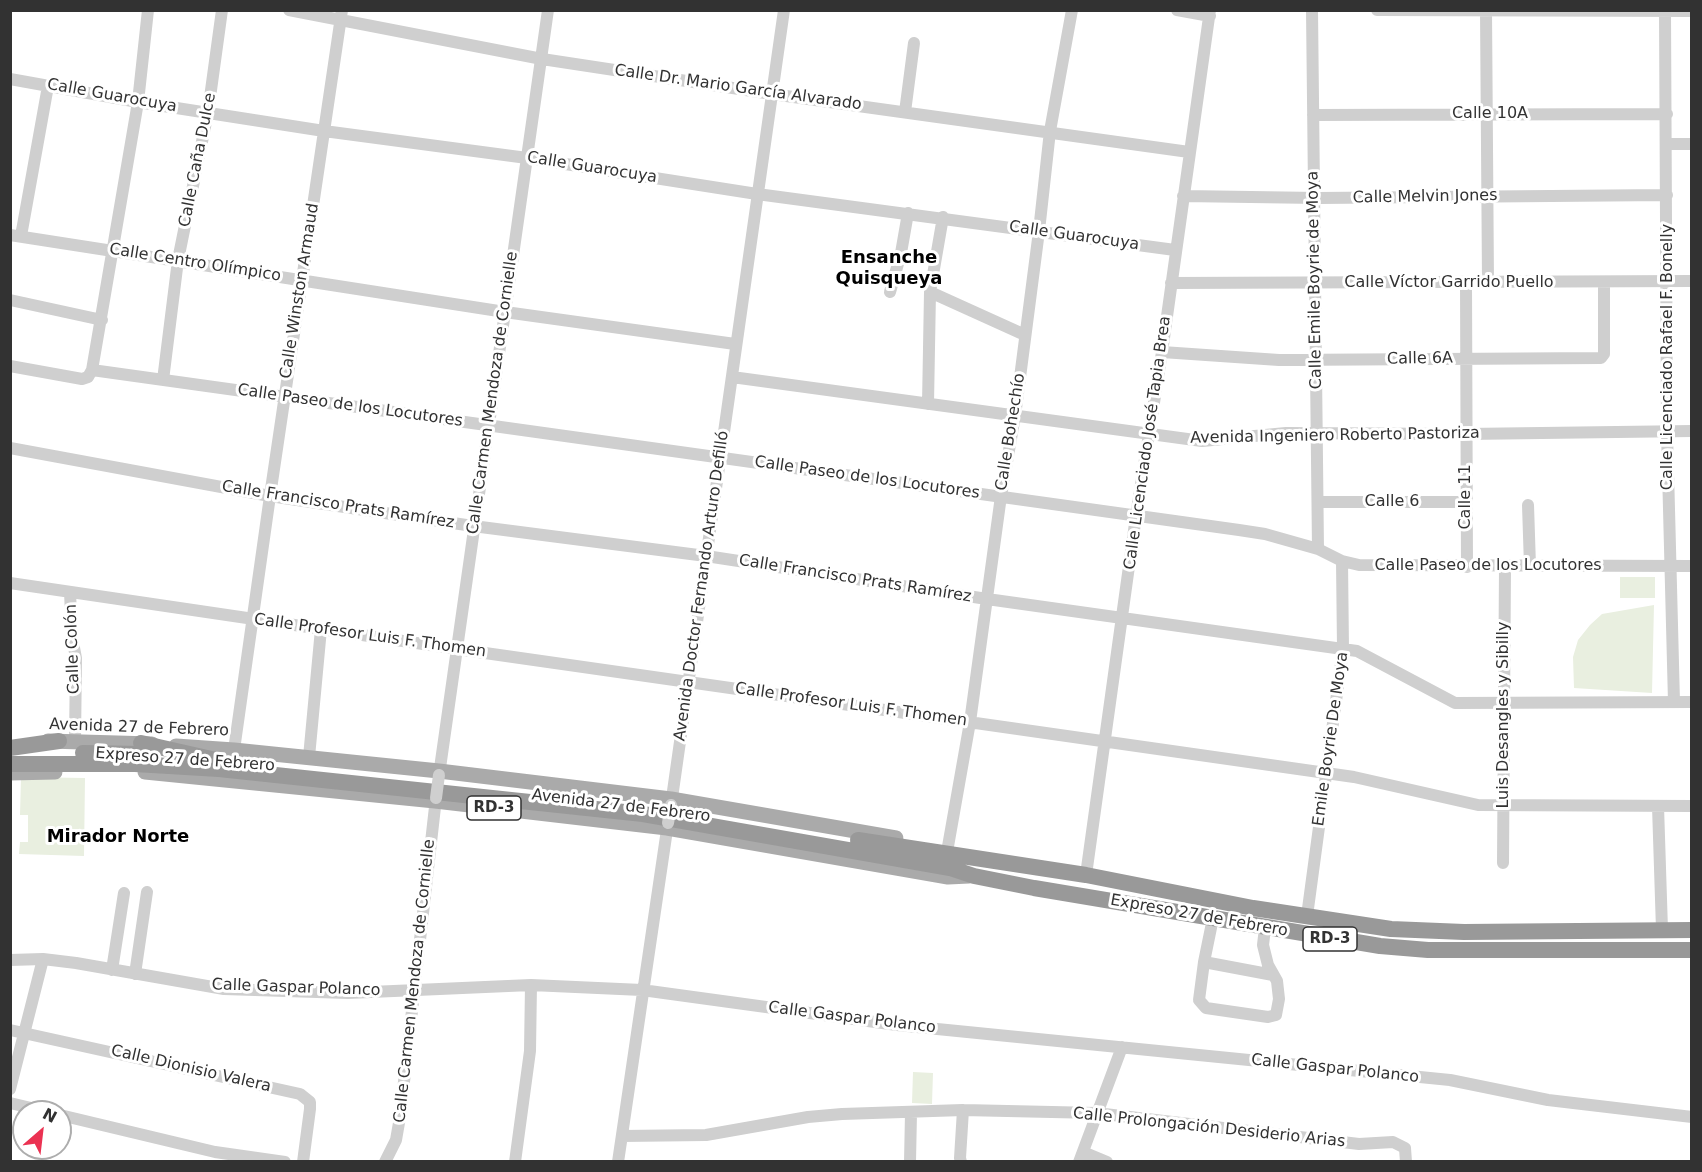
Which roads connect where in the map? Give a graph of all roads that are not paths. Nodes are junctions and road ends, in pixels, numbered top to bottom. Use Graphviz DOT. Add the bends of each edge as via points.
graph roads {
  1 [pos="148,10"];
  2 [pos="222,10"];
  3 [pos="289,10"];
  4 [pos="548,10"];
  5 [pos="784,10"];
  6 [pos="1072,10"];
  7 [pos="1177,10"];
  8 [pos="1312,10"];
  9 [pos="1377,10"];
  10 [pos="1486,11"];
  11 [pos="1665,11"];
  12 [pos="1692,11"];
  13 [pos="1210,13"];
  14 [pos="341,16"];
  15 [pos="914,43"];
  16 [pos="542,59"];
  17 [pos="10,78"];
  18 [pos="48,86"];
  19 [pos="772,94"];
  20 [pos="138,102"];
  21 [pos="208,112"];
  22 [pos="905,112"];
  23 [pos="1487,113"];
  24 [pos="1667,114"];
  25 [pos="1313,115"];
  26 [pos="324,131"];
  27 [pos="1050,131"];
  28 [pos="1667,144"];
  29 [pos="1692,144"];
  30 [pos="1189,152"];
  31 [pos="528,158"];
  32 [pos="757,194"];
  33 [pos="1667,195"];
  34 [pos="1183,196"];
  35 [pos="1488,197"];
  36 [pos="1315,198"];
  37 [pos="908,213"];
  38 [pos="943,217"];
  39 [pos="1040,231"];
  40 [pos="16,235"];
  41 [pos="113,250"];
  42 [pos="1175,250"];
  43 [pos="178,260"];
  44 [pos="301,280"];
  45 [pos="1692,281"];
  46 [pos="1604,282"];
  47 [pos="1668,282"];
  48 [pos="1171,283"];
  49 [pos="1466,283"];
  50 [pos="1488,283"];
  51 [pos="1316,284"];
  52 [pos="890,292"];
  53 [pos="930,292"];
  54 [pos="10,300"];
  55 [pos="505,312"];
  56 [pos="102,320"];
  57 [pos="1025,335"];
  58 [pos="735,344"];
  59 [pos="1162,352"];
  60 [pos="1467,358"];
  61 [pos="1316,360"];
  62 [pos="10,366"];
  63 [pos="92,370"];
  64 [pos="732,376"];
  65 [pos="163,380"];
  66 [pos="284,396"];
  67 [pos="927,404"];
  68 [pos="1015,416"];
  69 [pos="489,426"];
  70 [pos="1692,431"];
  71 [pos="1667,432"];
  72 [pos="1316,433"];
  73 [pos="1150,434"];
  74 [pos="1466,434"];
  75 [pos="10,448"];
  76 [pos="720,458"];
  77 [pos="270,496"];
  78 [pos="1001,496"];
  79 [pos="1318,502"];
  80 [pos="1466,502"];
  81 [pos="1527,505"];
  82 [pos="1136,516"];
  83 [pos="474,526"];
  84 [pos="1318,549"];
  85 [pos="705,556"];
  86 [pos="1342,561"];
  87 [pos="1530,566"];
  88 [pos="1669,566"];
  89 [pos="1692,566"];
  90 [pos="1467,567"];
  91 [pos="1505,567"];
  92 [pos="10,583"];
  93 [pos="70,592"];
  94 [pos="987,599"];
  95 [pos="254,618"];
  96 [pos="1123,618"];
  97 [pos="321,629"];
  98 [pos="457,649"];
  99 [pos="1343,649"];
  100 [pos="688,681"];
  101 [pos="1674,702"];
  102 [pos="1692,702"];
  103 [pos="1505,703"];
  104 [pos="970,722"];
  105 [pos="67,741"];
  106 [pos="10,742"];
  107 [pos="1105,742"];
  108 [pos="141,743"];
  109 [pos="10,748"];
  110 [pos="234,750"];
  111 [pos="10,754"];
  112 [pos="309,757"];
  113 [pos="218,764"];
  114 [pos="10,766"];
  115 [pos="69,771"];
  116 [pos="144,772"];
  117 [pos="10,773"];
  118 [pos="439,773"];
  119 [pos="1326,773"];
  120 [pos="436,799"];
  121 [pos="671,802"];
  122 [pos="1503,806"];
  123 [pos="1658,806"];
  124 [pos="1692,806"];
  125 [pos="716,821"];
  126 [pos="668,825"];
  127 [pos="944,852"];
  128 [pos="1503,863"];
  129 [pos="1086,875"];
  130 [pos="974,876"];
  131 [pos="147,892"];
  132 [pos="124,893"];
  133 [pos="1307,916"];
  134 [pos="1213,918"];
  135 [pos="1265,928"];
  136 [pos="1662,930"];
  137 [pos="1692,930"];
  138 [pos="1692,950"];
  139 [pos="43,959"];
  140 [pos="10,960"];
  141 [pos="1204,962"];
  142 [pos="112,970"];
  143 [pos="135,974"];
  144 [pos="1273,975"];
  145 [pos="531,985"];
  146 [pos="642,990"];
  147 [pos="414,991"];
  148 [pos="10,1030"];
  149 [pos="25,1032"];
  150 [pos="1122,1047"];
  151 [pos="10,1089"];
  152 [pos="963,1110"];
  153 [pos="911,1113"];
  154 [pos="1096,1113"];
  155 [pos="1692,1117"];
  156 [pos="72,1118"];
  157 [pos="622,1136"];
  158 [pos="214,1157"];
  159 [pos="1081,1157"];
  160 [pos="285,1161"];
  161 [pos="303,1161"];
  162 [pos="385,1161"];
  163 [pos="515,1161"];
  164 [pos="618,1161"];
  165 [pos="910,1161"];
  166 [pos="961,1161"];
  167 [pos="1107,1161"];
  168 [pos="1406,1161"];
  1 -- 20 [label="street"];
  2 -- 21 [label="street, Calle Caña Dulce"];
  3 -- 14 [label="street, Calle Dr. Mario García Alvarado"];
  4 -- 16 [label="street, Calle Carmen Mendoza de Cornielle"];
  5 -- 19 [label="street, Avenida Doctor Fernando Arturo Defilló"];
  6 -- 27 [label="street, Calle Bohechío"];
  7 -- 13 [label="street"];
  8 -- 25 [label="street, Calle Emile Boyrie de Moya"];
  9 -- 10 [label="street"];
  10 -- 11 [label="street"];
  10 -- 23 [label="street"];
  11 -- 12 [label="street"];
  11 -- 24 [label="street, Calle Licenciado Rafael F. Bonelly"];
  13 -- 30 [label="street, Calle Licenciado José Tapia Brea"];
  14 -- 16 [label="street, Calle Dr. Mario García Alvarado"];
  14 -- 26 [label="street, Calle Winston Armaud"];
  15 -- 22 [label="street"];
  16 -- 19 [label="street, Calle Dr. Mario García Alvarado"];
  16 -- 31 [label="street, Calle Carmen Mendoza de Cornielle"];
  17 -- 18 [label="street, Calle Guarocuya"];
  18 -- 20 [label="street, Calle Guarocuya"];
  18 -- 40 [label="street"];
  19 -- 22 [label="street, Calle Dr. Mario García Alvarado"];
  19 -- 32 [label="street, Avenida Doctor Fernando Arturo Defilló"];
  20 -- 21 [label="street, Calle Guarocuya"];
  20 -- 41 [label="street"];
  21 -- 26 [label="street, Calle Guarocuya"];
  21 -- 43 [label="street, Calle Caña Dulce"];
  22 -- 27 [label="street, Calle Dr. Mario García Alvarado"];
  23 -- 24 [label="street, Calle 10A"];
  23 -- 25 [label="street, Calle 10A"];
  23 -- 35 [label="street"];
  24 -- 28 [label="street, Calle Licenciado Rafael F. Bonelly"];
  25 -- 36 [label="street, Calle Emile Boyrie de Moya"];
  26 -- 31 [label="street, Calle Guarocuya"];
  26 -- 44 [label="street, Calle Winston Armaud"];
  27 -- 30 [label="street, Calle Dr. Mario García Alvarado"];
  27 -- 39 [label="street, Calle Bohechío"];
  28 -- 29 [label="street"];
  28 -- 33 [label="street, Calle Licenciado Rafael F. Bonelly"];
  30 -- 34 [label="street, Calle Licenciado José Tapia Brea"];
  31 -- 32 [label="street, Calle Guarocuya"];
  31 -- 55 [label="street, Calle Carmen Mendoza de Cornielle"];
  32 -- 37 [label="street, Calle Guarocuya"];
  32 -- 58 [label="street, Avenida Doctor Fernando Arturo Defilló"];
  33 -- 35 [label="street, Calle Melvin Jones"];
  33 -- 47 [label="street, Calle Licenciado Rafael F. Bonelly"];
  34 -- 36 [label="street, Calle Melvin Jones"];
  34 -- 42 [label="street, Calle Licenciado José Tapia Brea"];
  35 -- 36 [label="street, Calle Melvin Jones"];
  35 -- 50 [label="street"];
  36 -- 51 [label="street, Calle Emile Boyrie de Moya"];
  37 -- 38 [label="street, Calle Guarocuya"];
  37 -- 52 [label="street"];
  38 -- 39 [label="street, Calle Guarocuya"];
  38 -- 53 [label="street"];
  39 -- 42 [label="street, Calle Guarocuya"];
  39 -- 57 [label="street, Calle Bohechío"];
  40 -- 41 [label="street, Calle Centro Olímpico"];
  41 -- 43 [label="street, Calle Centro Olímpico"];
  41 -- 56 [label="street"];
  42 -- 48 [label="street, Calle Licenciado José Tapia Brea"];
  43 -- 44 [label="street, Calle Centro Olímpico"];
  43 -- 65 [label="street, Calle Caña Dulce"];
  44 -- 55 [label="street, Calle Centro Olímpico"];
  44 -- 66 [label="street, Calle Winston Armaud"];
  45 -- 47 [label="street, Calle Víctor Garrido Puello"];
  46 -- 47 [label="street, Calle Víctor Garrido Puello"];
  46 -- 50 [label="street, Calle Víctor Garrido Puello"];
  46 -- 60 [label="street, Calle 6A" via="1602,358"];
  47 -- 71 [label="street, Calle Licenciado Rafael F. Bonelly"];
  48 -- 51 [label="street, Calle Víctor Garrido Puello"];
  48 -- 59 [label="street, Calle Licenciado José Tapia Brea"];
  49 -- 50 [label="street, Calle Víctor Garrido Puello"];
  49 -- 51 [label="street, Calle Víctor Garrido Puello"];
  49 -- 60 [label="street, Calle 11"];
  51 -- 61 [label="street, Calle Emile Boyrie de Moya"];
  53 -- 57 [label="street"];
  53 -- 67 [label="street"];
  54 -- 56 [label="street"];
  55 -- 58 [label="street, Calle Centro Olímpico"];
  55 -- 69 [label="street, Calle Carmen Mendoza de Cornielle"];
  56 -- 63 [label="street"];
  57 -- 68 [label="street, Calle Bohechío"];
  58 -- 64 [label="street, Avenida Doctor Fernando Arturo Defilló"];
  59 -- 61 [label="street, Calle 6A"];
  59 -- 73 [label="street, Calle Licenciado José Tapia Brea"];
  60 -- 61 [label="street, Calle 6A"];
  60 -- 74 [label="street, Calle 11"];
  61 -- 72 [label="street, Calle Emile Boyrie de Moya"];
  62 -- 63 [label="street, Calle Paseo de los Locutores" via="82,379"];
  63 -- 65 [label="street, Calle Paseo de los Locutores"];
  64 -- 67 [label="street, Avenida Ingeniero Roberto Pastoriza"];
  64 -- 76 [label="street, Avenida Doctor Fernando Arturo Defilló"];
  65 -- 66 [label="street, Calle Paseo de los Locutores"];
  66 -- 69 [label="street, Calle Paseo de los Locutores"];
  66 -- 77 [label="street, Calle Winston Armaud"];
  67 -- 68 [label="street, Avenida Ingeniero Roberto Pastoriza"];
  68 -- 73 [label="street, Avenida Ingeniero Roberto Pastoriza"];
  68 -- 78 [label="street, Calle Bohechío"];
  69 -- 76 [label="street, Calle Paseo de los Locutores"];
  69 -- 83 [label="street, Calle Carmen Mendoza de Cornielle"];
  70 -- 71 [label="street, Avenida Ingeniero Roberto Pastoriza"];
  71 -- 74 [label="street, Avenida Ingeniero Roberto Pastoriza"];
  71 -- 88 [label="street, Calle Licenciado Rafael F. Bonelly"];
  72 -- 73 [label="street, Avenida Ingeniero Roberto Pastoriza" via="1216,441"];
  72 -- 74 [label="street, Avenida Ingeniero Roberto Pastoriza"];
  72 -- 79 [label="street, Calle Emile Boyrie de Moya"];
  73 -- 82 [label="street, Calle Licenciado José Tapia Brea"];
  74 -- 80 [label="street, Calle 11"];
  75 -- 77 [label="street, Calle Francisco Prats Ramírez"];
  76 -- 78 [label="street, Calle Paseo de los Locutores"];
  76 -- 85 [label="street, Avenida Doctor Fernando Arturo Defilló"];
  77 -- 83 [label="street, Calle Francisco Prats Ramírez"];
  77 -- 95 [label="street, Calle Winston Armaud"];
  78 -- 82 [label="street, Calle Paseo de los Locutores"];
  78 -- 94 [label="street, Calle Bohechío"];
  79 -- 80 [label="street, Calle 6"];
  79 -- 84 [label="street, Calle Emile Boyrie de Moya"];
  80 -- 90 [label="street, Calle 11"];
  81 -- 87 [label="street"];
  82 -- 84 [label="street, Calle Paseo de los Locutores" via="1265,534"];
  82 -- 96 [label="street, Calle Licenciado José Tapia Brea"];
  83 -- 85 [label="street, Calle Francisco Prats Ramírez"];
  83 -- 98 [label="street, Calle Carmen Mendoza de Cornielle"];
  84 -- 86 [label="street, Calle Paseo de los Locutores"];
  85 -- 94 [label="street, Calle Francisco Prats Ramírez"];
  85 -- 100 [label="street, Avenida Doctor Fernando Arturo Defilló"];
  86 -- 90 [label="street, Calle Paseo de los Locutores" via="1372,567"];
  86 -- 99 [label="street, Emile Boyrie De Moya"];
  87 -- 88 [label="street, Calle Paseo de los Locutores"];
  87 -- 91 [label="street, Calle Paseo de los Locutores"];
  88 -- 89 [label="street, Calle Paseo de los Locutores"];
  88 -- 101 [label="street, Calle Licenciado Rafael F. Bonelly"];
  90 -- 91 [label="street, Calle Paseo de los Locutores"];
  91 -- 103 [label="street, Luis Desangles y Sibilly"];
  92 -- 93 [label="street, Calle Profesor Luis F. Thomen"];
  93 -- 95 [label="street, Calle Profesor Luis F. Thomen"];
  93 -- 105 [label="street, Calle Colón" via="76,658"];
  94 -- 96 [label="street, Calle Francisco Prats Ramírez"];
  94 -- 104 [label="street, Calle Bohechío"];
  95 -- 97 [label="street, Calle Profesor Luis F. Thomen"];
  95 -- 110 [label="street, Calle Winston Armaud"];
  96 -- 99 [label="street, Calle Francisco Prats Ramírez"];
  96 -- 107 [label="street, Calle Licenciado José Tapia Brea"];
  97 -- 98 [label="street, Calle Profesor Luis F. Thomen"];
  97 -- 112 [label="street"];
  98 -- 100 [label="street, Calle Profesor Luis F. Thomen"];
  98 -- 118 [label="street, Calle Carmen Mendoza de Cornielle"];
  99 -- 103 [label="street, Calle Francisco Prats Ramírez" via="1357,651 1455,703"];
  99 -- 119 [label="street, Emile Boyrie De Moya"];
  100 -- 104 [label="street, Calle Profesor Luis F. Thomen"];
  100 -- 121 [label="street, Avenida Doctor Fernando Arturo Defilló"];
  101 -- 102 [label="street, Calle Francisco Prats Ramírez"];
  101 -- 103 [label="street, Calle Francisco Prats Ramírez"];
  103 -- 122 [label="street, Luis Desangles y Sibilly"];
  104 -- 107 [label="street, Calle Profesor Luis F. Thomen"];
  104 -- 127 [label="street, Calle Bohechío"];
  105 -- 106 [label="main road, Avenida 27 de Febrero / RD-3"];
  105 -- 108 [label="main road, Avenida 27 de Febrero / RD-3"];
  105 -- 109 [label="highway"];
  107 -- 119 [label="street, Calle Profesor Luis F. Thomen"];
  107 -- 129 [label="street, Calle Licenciado José Tapia Brea"];
  108 -- 110 [label="main road, Avenida 27 de Febrero / RD-3"];
  108 -- 113 [label="highway"];
  110 -- 112 [label="main road, Avenida 27 de Febrero / RD-3"];
  111 -- 113 [label="highway, Expreso 27 de Febrero / RD-3" via="116,752"];
  112 -- 118 [label="main road, Avenida 27 de Febrero / RD-3"];
  113 -- 114 [label="highway, Expreso 27 de Febrero / RD-3"];
  113 -- 116 [label="highway"];
  113 -- 125 [label="highway, Expreso 27 de Febrero / RD-3"];
  114 -- 115 [label="highway"];
  115 -- 116 [label="main road, Avenida 27 de Febrero / RD-3"];
  115 -- 117 [label="main road, Avenida 27 de Febrero / RD-3"];
  116 -- 120 [label="main road, Avenida 27 de Febrero / RD-3"];
  118 -- 120 [label="street, Calle Carmen Mendoza de Cornielle, bridge"];
  118 -- 121 [label="main road, Avenida 27 de Febrero / RD-3"];
  119 -- 122 [label="street, Calle Profesor Luis F. Thomen" via="1478,805"];
  119 -- 133 [label="street, Emile Boyrie De Moya"];
  120 -- 126 [label="main road, Avenida 27 de Febrero / RD-3"];
  120 -- 147 [label="street, Calle Carmen Mendoza de Cornielle"];
  121 -- 126 [label="street, Avenida Doctor Fernando Arturo Defilló, bridge"];
  121 -- 127 [label="main road, Avenida 27 de Febrero / RD-3" via="930,844"];
  122 -- 123 [label="street, Calle Profesor Luis F. Thomen"];
  122 -- 128 [label="street, Luis Desangles y Sibilly"];
  123 -- 124 [label="street, Calle Profesor Luis F. Thomen"];
  123 -- 136 [label="street"];
  125 -- 127 [label="highway, Expreso 27 de Febrero / RD-3"];
  125 -- 130 [label="highway, Expreso 27 de Febrero / RD-3"];
  126 -- 130 [label="main road, Avenida 27 de Febrero / RD-3" via="948,877"];
  126 -- 146 [label="street, Avenida Doctor Fernando Arturo Defilló"];
  127 -- 129 [label="highway, Expreso 27 de Febrero / RD-3"];
  129 -- 133 [label="highway, Expreso 27 de Febrero / RD-3"];
  130 -- 134 [label="highway, Expreso 27 de Febrero / RD-3"];
  131 -- 143 [label="street"];
  132 -- 142 [label="street"];
  133 -- 136 [label="highway, Expreso 27 de Febrero / RD-3" via="1391,929 1464,932"];
  134 -- 135 [label="highway, Expreso 27 de Febrero / RD-3"];
  134 -- 141 [label="street"];
  135 -- 138 [label="highway, Expreso 27 de Febrero / RD-3" via="1428,950"];
  135 -- 144 [label="street" via="1263,945"];
  136 -- 137 [label="highway, Expreso 27 de Febrero / RD-3"];
  139 -- 140 [label="street, Calle Gaspar Polanco"];
  139 -- 142 [label="street, Calle Gaspar Polanco"];
  139 -- 149 [label="street"];
  141 -- 144 [label="street"];
  141 -- 144 [label="street" via="1199,1000 1206,1008 1276,1015 1279,999"];
  142 -- 143 [label="street, Calle Gaspar Polanco"];
  143 -- 147 [label="street, Calle Gaspar Polanco" via="224,990"];
  145 -- 146 [label="street, Calle Gaspar Polanco"];
  145 -- 147 [label="street, Calle Gaspar Polanco"];
  145 -- 163 [label="street" via="530,1051"];
  146 -- 150 [label="street, Calle Gaspar Polanco" via="897,1025"];
  146 -- 157 [label="street, Avenida Doctor Fernando Arturo Defilló"];
  147 -- 162 [label="street, Calle Carmen Mendoza de Cornielle" via="398,1130"];
  148 -- 149 [label="street, Calle Dionisio Valera"];
  149 -- 151 [label="street"];
  149 -- 161 [label="street, Calle Dionisio Valera" via="300,1094 310,1102"];
  150 -- 154 [label="street"];
  150 -- 155 [label="street, Calle Gaspar Polanco" via="1450,1080 1548,1100"];
  152 -- 153 [label="street, Calle Prolongación Desiderio Arias"];
  152 -- 154 [label="street, Calle Prolongación Desiderio Arias"];
  152 -- 166 [label="street"];
  153 -- 157 [label="street, Calle Prolongación Desiderio Arias" via="808,1117 697,1136"];
  153 -- 165 [label="street"];
  154 -- 159 [label="street"];
  154 -- 168 [label="street, Calle Prolongación Desiderio Arias" via="1359,1144 1393,1142 1407,1152"];
  156 -- 158 [label="street"];
  157 -- 164 [label="street, Avenida Doctor Fernando Arturo Defilló"];
  158 -- 160 [label="street"];
  159 -- 167 [label="street"];
}
